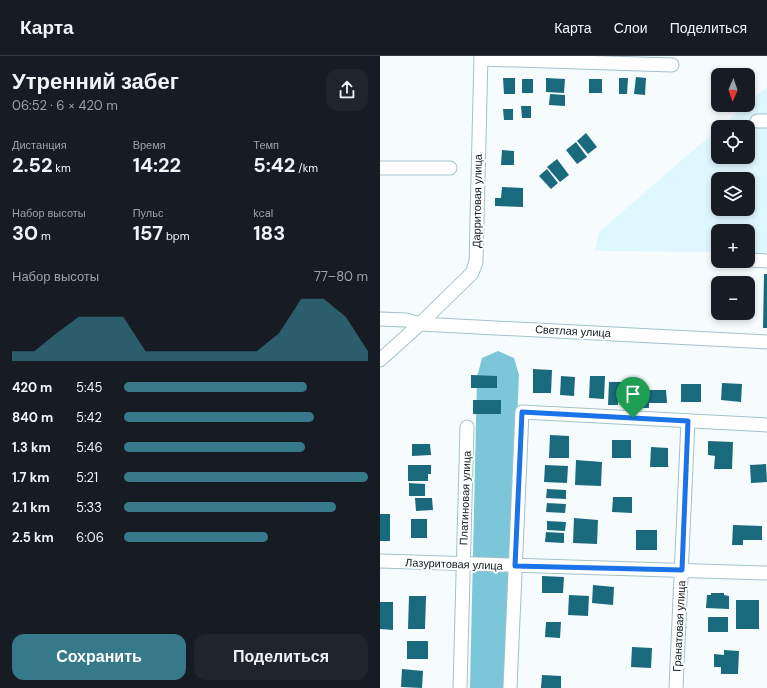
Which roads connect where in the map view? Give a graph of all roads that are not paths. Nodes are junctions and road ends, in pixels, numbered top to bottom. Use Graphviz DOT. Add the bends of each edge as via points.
graph roads {
  1 [pos="481,58"];
  2 [pos="672,65"];
  3 [pos="380,168"];
  4 [pos="450,168"];
  5 [pos="755,260"];
  6 [pos="767,261"];
  7 [pos="380,319"];
  8 [pos="420,324"];
  9 [pos="767,342"];
  10 [pos="380,360"];
  11 [pos="688,421"];
  12 [pos="767,425"];
  13 [pos="467,427"];
  14 [pos="380,562"];
  15 [pos="463,564"];
  16 [pos="515,566"];
  17 [pos="682,570"];
  18 [pos="767,573"];
  19 [pos="460,688"];
  20 [pos="510,688"];
  21 [pos="676,688"];
  1 -- 2 [label="street"];
  1 -- 8 [label="street, Дарритовая улица" via="476,262 472,273"];
  3 -- 4 [label="street"];
  5 -- 6 [label="street"];
  7 -- 8 [label="street, Светлая улица" via="406,320"];
  8 -- 9 [label="street, Светлая улица"];
  8 -- 10 [label="street, Дарритовая улица"];
  11 -- 12 [label="street"];
  11 -- 16 [label="street" via="522,412"];
  11 -- 17 [label="street, Гранатовая улица"];
  13 -- 15 [label="street, Платиновая улица"];
  14 -- 15 [label="street, Лазуритовая улица"];
  15 -- 16 [label="street, Лазуритовая улица"];
  15 -- 19 [label="street, Платиновая улица"];
  16 -- 17 [label="street, Лазуритовая улица"];
  16 -- 20 [label="street"];
  17 -- 18 [label="street, Лазуритовая улица"];
  17 -- 21 [label="street, Гранатовая улица"];
}
